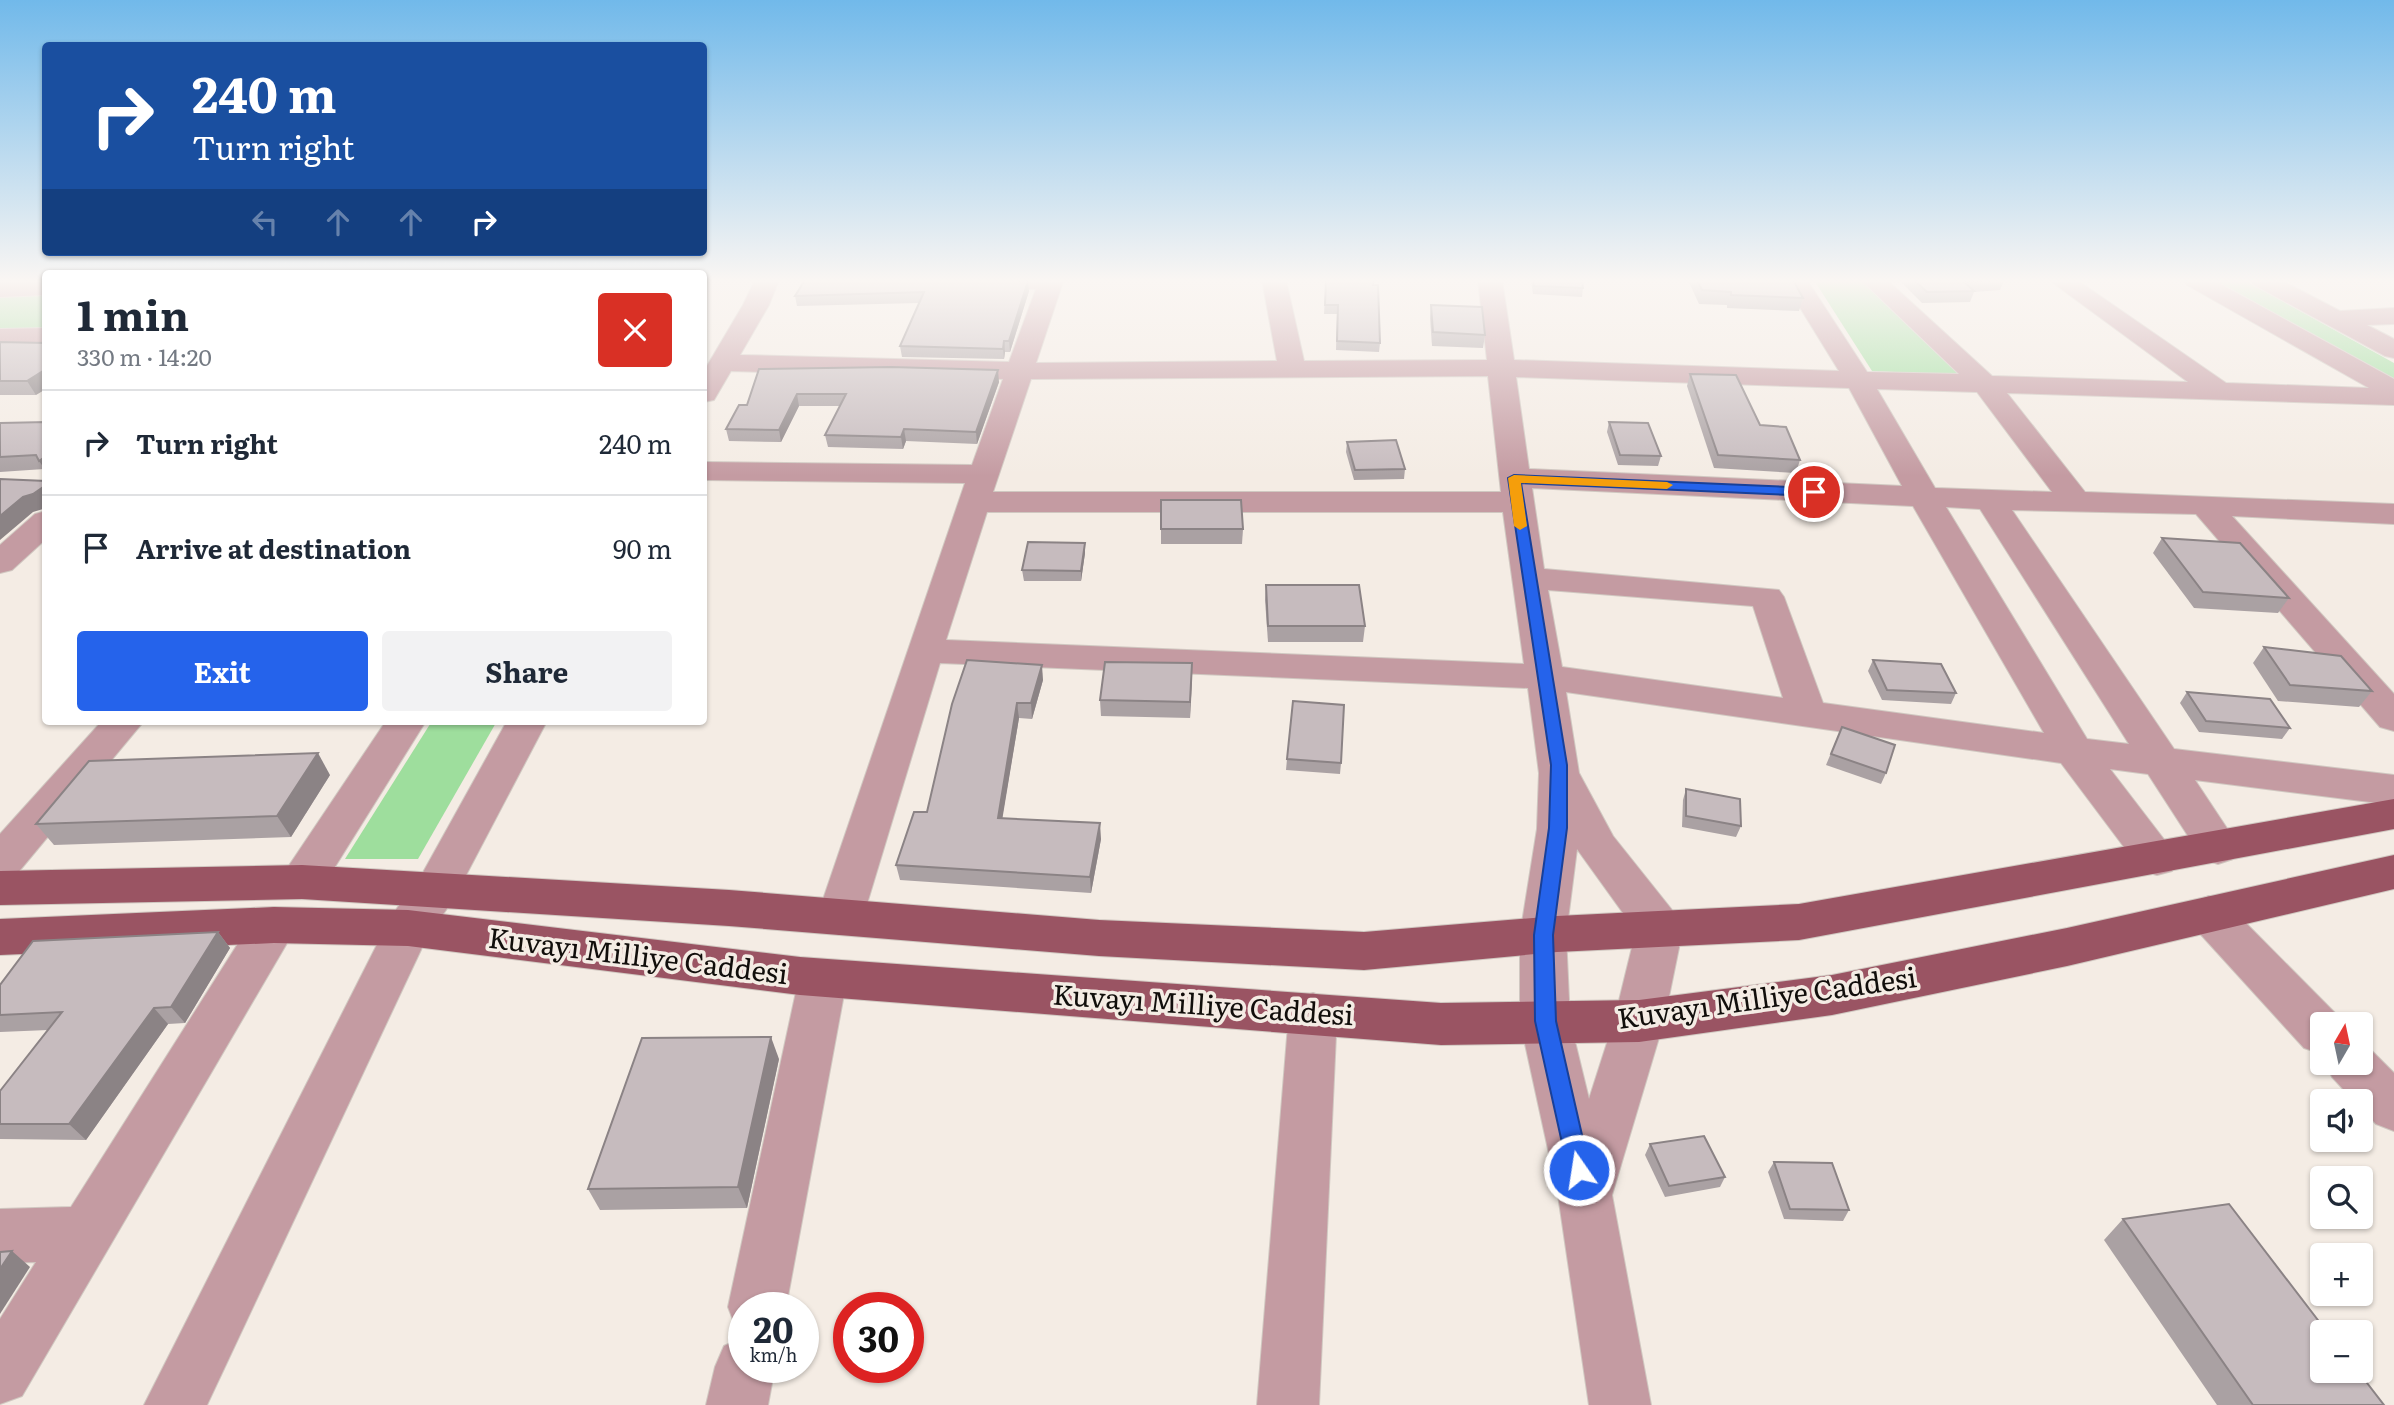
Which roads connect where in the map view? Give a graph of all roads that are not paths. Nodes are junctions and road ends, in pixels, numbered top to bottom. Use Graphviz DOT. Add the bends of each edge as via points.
graph roads {
  1 [pos="732,346"];
  2 [pos="1030,346"];
  3 [pos="1288,346"];
  4 [pos="1499,346"];
  5 [pos="1837,346"];
  6 [pos="1944,346"];
  7 [pos="2153,346"];
  8 [pos="2314,346"];
  9 [pos="721,363"];
  10 [pos="1502,368"];
  11 [pos="1293,370"];
  12 [pos="1021,371"];
  13 [pos="1859,381"];
  14 [pos="1987,386"];
  15 [pos="707,389"];
  16 [pos="2394,390"];
  17 [pos="2220,393"];
  18 [pos="2394,397"];
  19 [pos="707,471"];
  20 [pos="979,488"];
  21 [pos="1516,490"];
  22 [pos="1924,497"];
  23 [pos="1990,500"];
  24 [pos="2076,502"];
  25 [pos="2205,505"];
  26 [pos="2394,514"];
  27 [pos="42,525"];
  28 [pos="0,563"];
  29 [pos="1528,578"];
  30 [pos="925,651"];
  31 [pos="1544,677"];
  32 [pos="1808,715"];
  33 [pos="2394,718"];
  34 [pos="121,725"];
  35 [pos="403,725"];
  36 [pos="525,725"];
  37 [pos="2074,751"];
  38 [pos="2161,760"];
  39 [pos="1559,773"];
  40 [pos="2394,790"];
  41 [pos="2394,814"];
  42 [pos="2218,848"];
  43 [pos="2157,859"];
  44 [pos="0,863"];
  45 [pos="2394,872"];
  46 [pos="302,882"];
  47 [pos="0,888"];
  48 [pos="422,908"];
  49 [pos="2209,914"];
  50 [pos="840,917"];
  51 [pos="274,925"];
  52 [pos="1660,928"];
  53 [pos="1543,935"];
  54 [pos="0,937"];
  55 [pos="823,978"];
  56 [pos="1312,1013"];
  57 [pos="2310,1020"];
  58 [pos="1545,1021"];
  59 [pos="1639,1021"];
  60 [pos="2362,1075"];
  61 [pos="2394,1108"];
  62 [pos="1585,1195"];
  63 [pos="86,1234"];
  64 [pos="0,1236"];
  65 [pos="760,1292"];
  66 [pos="0,1374"];
  67 [pos="741,1383"];
  68 [pos="175,1405"];
  69 [pos="737,1405"];
  70 [pos="1288,1405"];
  71 [pos="1620,1405"];
  1 -- 9 [label="street"];
  2 -- 12 [label="street"];
  3 -- 11 [label="street"];
  4 -- 10 [label="street"];
  5 -- 13 [label="street"];
  6 -- 14 [label="street"];
  7 -- 17 [label="street"];
  8 -- 16 [label="street"];
  9 -- 12 [label="street"];
  9 -- 15 [label="street"];
  10 -- 11 [label="street"];
  10 -- 13 [label="street"];
  10 -- 21 [label="street"];
  11 -- 12 [label="street"];
  12 -- 20 [label="street"];
  13 -- 14 [label="street"];
  13 -- 22 [label="street"];
  14 -- 17 [label="street"];
  14 -- 24 [label="street"];
  17 -- 18 [label="street"];
  19 -- 20 [label="street"];
  20 -- 21 [label="street"];
  20 -- 30 [label="street"];
  21 -- 22 [label="street"];
  21 -- 29 [label="street"];
  22 -- 23 [label="street"];
  22 -- 37 [label="street"];
  23 -- 24 [label="street"];
  23 -- 38 [label="street"];
  24 -- 25 [label="street"];
  25 -- 26 [label="street"];
  25 -- 33 [label="street"];
  27 -- 28 [label="street"];
  29 -- 31 [label="street"];
  29 -- 32 [label="street" via="1767,597"];
  30 -- 31 [label="street"];
  30 -- 50 [label="street"];
  31 -- 32 [label="street"];
  31 -- 39 [label="street"];
  32 -- 37 [label="street"];
  34 -- 44 [label="street"];
  35 -- 46 [label="street"];
  36 -- 48 [label="street"];
  37 -- 38 [label="street"];
  37 -- 43 [label="street"];
  38 -- 40 [label="street"];
  38 -- 42 [label="street"];
  39 -- 52 [label="street" via="1597,846"];
  39 -- 53 [label="street" via="1558,828"];
  41 -- 42 [label="main road, Kuvayı Milliye Caddesi"];
  42 -- 43 [label="main road, Kuvayı Milliye Caddesi"];
  43 -- 52 [label="main road, Kuvayı Milliye Caddesi" via="1799,922"];
  45 -- 49 [label="main road, Kuvayı Milliye Caddesi"];
  46 -- 47 [label="main road, Kuvayı Milliye Caddesi"];
  46 -- 48 [label="main road, Kuvayı Milliye Caddesi"];
  48 -- 50 [label="main road, Kuvayı Milliye Caddesi"];
  48 -- 51 [label="main road, Kuvayı Milliye Caddesi"];
  48 -- 55 [label="main road, Kuvayı Milliye Caddesi"];
  48 -- 68 [label="street"];
  49 -- 57 [label="street"];
  49 -- 59 [label="main road, Kuvayı Milliye Caddesi" via="1832,995"];
  50 -- 53 [label="main road, Kuvayı Milliye Caddesi" via="1099,938 1364,951"];
  51 -- 54 [label="main road, Kuvayı Milliye Caddesi"];
  51 -- 63 [label="street"];
  52 -- 53 [label="main road, Kuvayı Milliye Caddesi"];
  52 -- 59 [label="street"];
  53 -- 58 [label="street"];
  55 -- 56 [label="main road, Kuvayı Milliye Caddesi"];
  55 -- 65 [label="street"];
  56 -- 58 [label="main road, Kuvayı Milliye Caddesi" via="1441,1024"];
  56 -- 70 [label="street"];
  58 -- 59 [label="main road, Kuvayı Milliye Caddesi"];
  58 -- 62 [label="street"];
  59 -- 62 [label="street"];
  60 -- 61 [label="street"];
  62 -- 71 [label="street"];
  63 -- 64 [label="street"];
  63 -- 66 [label="street"];
  67 -- 69 [label="street"];
}
